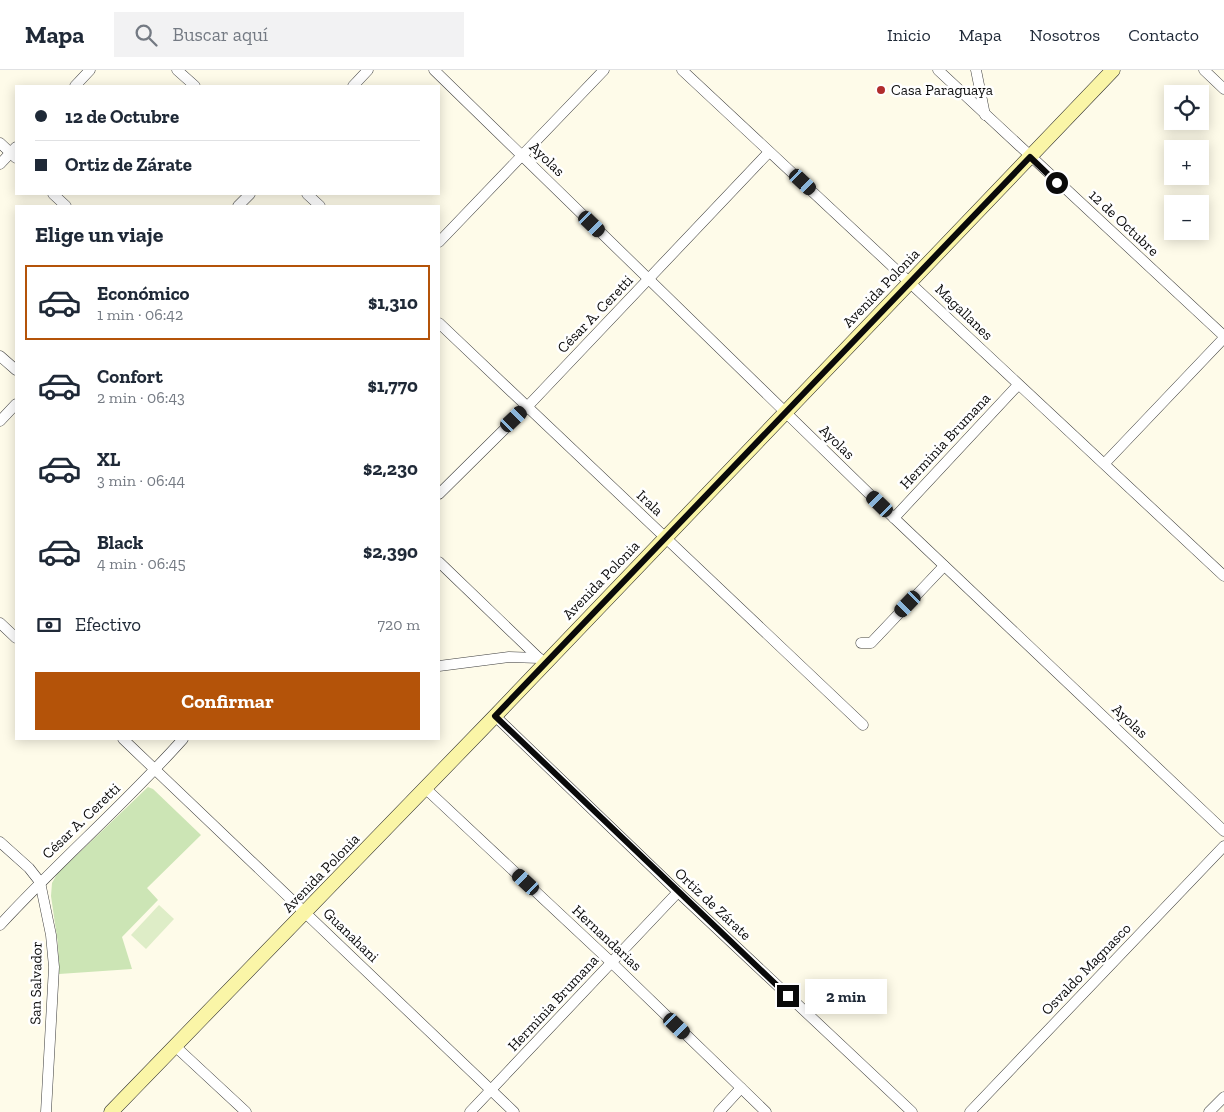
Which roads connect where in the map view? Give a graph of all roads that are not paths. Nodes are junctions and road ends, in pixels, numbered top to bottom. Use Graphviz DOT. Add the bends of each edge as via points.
graph roads {
  1 [pos="90,70"];
  2 [pos="177,70"];
  3 [pos="368,70"];
  4 [pos="434,70"];
  5 [pos="604,70"];
  6 [pos="682,70"];
  7 [pos="938,70"];
  8 [pos="976,70"];
  9 [pos="1113,70"];
  10 [pos="1204,70"];
  11 [pos="76,85"];
  12 [pos="194,85"];
  13 [pos="354,85"];
  14 [pos="1224,89"];
  15 [pos="986,115"];
  16 [pos="0,143"];
  17 [pos="769,152"];
  18 [pos="14,153"];
  19 [pos="522,156"];
  20 [pos="1030,157"];
  21 [pos="0,164"];
  22 [pos="54,195"];
  23 [pos="249,195"];
  24 [pos="308,195"];
  25 [pos="65,205"];
  26 [pos="239,205"];
  27 [pos="319,205"];
  28 [pos="440,241"];
  29 [pos="649,279"];
  30 [pos="911,281"];
  31 [pos="440,324"];
  32 [pos="1224,337"];
  33 [pos="0,356"];
  34 [pos="15,369"];
  35 [pos="1018,384"];
  36 [pos="15,405"];
  37 [pos="527,407"];
  38 [pos="785,412"];
  39 [pos="0,421"];
  40 [pos="1105,463"];
  41 [pos="440,493"];
  42 [pos="894,518"];
  43 [pos="665,537"];
  44 [pos="440,563"];
  45 [pos="944,566"];
  46 [pos="1224,576"];
  47 [pos="0,623"];
  48 [pos="15,637"];
  49 [pos="861,643"];
  50 [pos="542,660"];
  51 [pos="440,666"];
  52 [pos="495,716"];
  53 [pos="862,725"];
  54 [pos="124,740"];
  55 [pos="182,740"];
  56 [pos="156,770"];
  57 [pos="425,788"];
  58 [pos="1224,831"];
  59 [pos="0,842"];
  60 [pos="1224,846"];
  61 [pos="40,882"];
  62 [pos="678,892"];
  63 [pos="305,913"];
  64 [pos="0,925"];
  65 [pos="612,962"];
  66 [pos="176,1047"];
  67 [pos="741,1088"];
  68 [pos="491,1090"];
  69 [pos="1224,1098"];
  70 [pos="46,1112"];
  71 [pos="111,1112"];
  72 [pos="246,1112"];
  73 [pos="470,1112"];
  74 [pos="514,1112"];
  75 [pos="719,1112"];
  76 [pos="766,1112"];
  77 [pos="912,1112"];
  78 [pos="970,1112"];
  79 [pos="1209,1112"];
  1 -- 11 [label="street"];
  2 -- 12 [label="street"];
  3 -- 13 [label="street"];
  4 -- 19 [label="street, Ayolas"];
  5 -- 19 [label="street"];
  6 -- 17 [label="street, Magallanes"];
  7 -- 15 [label="street, 12 de Octubre"];
  8 -- 15 [label="street"];
  9 -- 20 [label="main road, Avenida Polonia"];
  10 -- 14 [label="street"];
  15 -- 20 [label="street, 12 de Octubre"];
  16 -- 18 [label="street"];
  17 -- 29 [label="street, César A. Ceretti"];
  17 -- 30 [label="street, Magallanes"];
  18 -- 21 [label="street"];
  19 -- 28 [label="street"];
  19 -- 29 [label="street, Ayolas"];
  20 -- 30 [label="main road, Avenida Polonia"];
  20 -- 32 [label="street, 12 de Octubre"];
  22 -- 25 [label="street"];
  23 -- 26 [label="street"];
  24 -- 27 [label="street"];
  29 -- 37 [label="street, César A. Ceretti"];
  29 -- 38 [label="street, Ayolas"];
  30 -- 35 [label="street, Magallanes"];
  30 -- 38 [label="main road, Avenida Polonia"];
  31 -- 37 [label="street, Irala"];
  32 -- 40 [label="street"];
  33 -- 34 [label="street"];
  35 -- 40 [label="street, Magallanes"];
  35 -- 42 [label="street, Herminia Brumana"];
  36 -- 39 [label="street"];
  37 -- 41 [label="street, César A. Ceretti"];
  37 -- 43 [label="street, Irala"];
  38 -- 42 [label="street, Ayolas"];
  38 -- 43 [label="main road, Avenida Polonia"];
  40 -- 46 [label="street, Magallanes"];
  42 -- 45 [label="street, Ayolas"];
  43 -- 50 [label="main road, Avenida Polonia"];
  43 -- 53 [label="street, Irala"];
  44 -- 50 [label="street"];
  45 -- 49 [label="street" via="871,643"];
  45 -- 58 [label="street, Ayolas"];
  47 -- 48 [label="street"];
  50 -- 51 [label="street" via="509,657"];
  50 -- 52 [label="main road, Avenida Polonia"];
  52 -- 57 [label="main road, Avenida Polonia"];
  52 -- 62 [label="street, Ortiz de Zárate"];
  54 -- 56 [label="street, Guanahani"];
  55 -- 56 [label="street, César A. Ceretti"];
  56 -- 61 [label="street, César A. Ceretti"];
  56 -- 63 [label="street, Guanahani"];
  57 -- 63 [label="main road, Avenida Polonia"];
  57 -- 65 [label="street, Hernandarias"];
  59 -- 61 [label="street, San Salvador"];
  60 -- 78 [label="street, Osvaldo Magnasco"];
  61 -- 64 [label="street, César A. Ceretti"];
  61 -- 70 [label="street, San Salvador" via="54,967"];
  62 -- 65 [label="street, Herminia Brumana"];
  62 -- 77 [label="street, Ortiz de Zárate"];
  63 -- 66 [label="main road, Avenida Polonia"];
  63 -- 68 [label="street, Guanahani"];
  65 -- 67 [label="street, Hernandarias"];
  65 -- 68 [label="street, Herminia Brumana"];
  66 -- 71 [label="main road, Avenida Polonia"];
  66 -- 72 [label="street"];
  67 -- 75 [label="street"];
  67 -- 76 [label="street, Hernandarias"];
  68 -- 73 [label="street, Herminia Brumana"];
  68 -- 74 [label="street, Guanahani"];
  69 -- 79 [label="street"];
}
